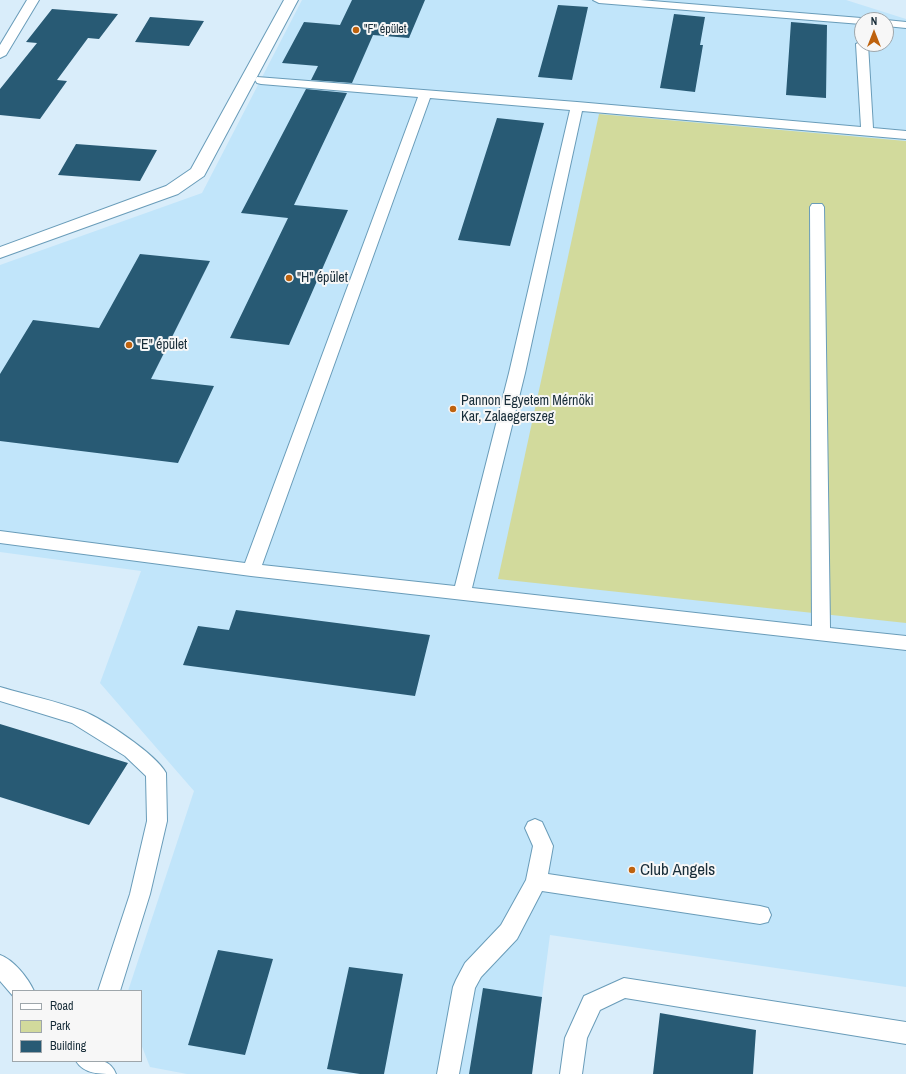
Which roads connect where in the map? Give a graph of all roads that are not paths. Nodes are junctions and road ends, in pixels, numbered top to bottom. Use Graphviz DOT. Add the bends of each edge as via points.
graph roads {
  1 [pos="33,0"];
  2 [pos="291,0"];
  3 [pos="598,0"];
  4 [pos="854,20"];
  5 [pos="894,24"];
  6 [pos="906,25"];
  7 [pos="862,52"];
  8 [pos="0,56"];
  9 [pos="261,80"];
  10 [pos="425,94"];
  11 [pos="577,106"];
  12 [pos="867,131"];
  13 [pos="906,135"];
  14 [pos="817,207"];
  15 [pos="0,253"];
  16 [pos="0,536"];
  17 [pos="251,570"];
  18 [pos="462,594"];
  19 [pos="821,634"];
  20 [pos="906,643"];
  21 [pos="0,694"];
  22 [pos="535,828"];
  23 [pos="536,881"];
  24 [pos="760,915"];
  25 [pos="0,965"];
  26 [pos="22,990"];
  27 [pos="109,990"];
  28 [pos="906,1033"];
  29 [pos="87,1062"];
  30 [pos="88,1062"];
  31 [pos="83,1074"];
  32 [pos="105,1074"];
  33 [pos="448,1074"];
  34 [pos="571,1074"];
  1 -- 8 [label="lane"];
  2 -- 15 [label="street" via="198,172 172,190"];
  3 -- 4 [label="lane"];
  5 -- 6 [label="lane"];
  7 -- 12 [label="lane"];
  9 -- 10 [label="lane"];
  10 -- 11 [label="lane"];
  10 -- 17 [label="lane"];
  11 -- 12 [label="lane"];
  11 -- 18 [label="lane" via="517,373"];
  12 -- 13 [label="lane"];
  14 -- 19 [label="lane"];
  16 -- 17 [label="lane"];
  17 -- 18 [label="lane"];
  18 -- 19 [label="lane"];
  19 -- 20 [label="lane"];
  21 -- 27 [label="lane" via="78,717 132,750 156,773 157,821 140,894"];
  22 -- 23 [label="lane" via="543,846"];
  23 -- 24 [label="lane"];
  23 -- 33 [label="lane" via="509,932 473,970 464,988"];
  25 -- 26 [label="lane"];
  28 -- 34 [label="lane" via="624,988 592,1003 576,1038"];
  29 -- 31 [label="lane"];
  30 -- 32 [label="lane"];
}
